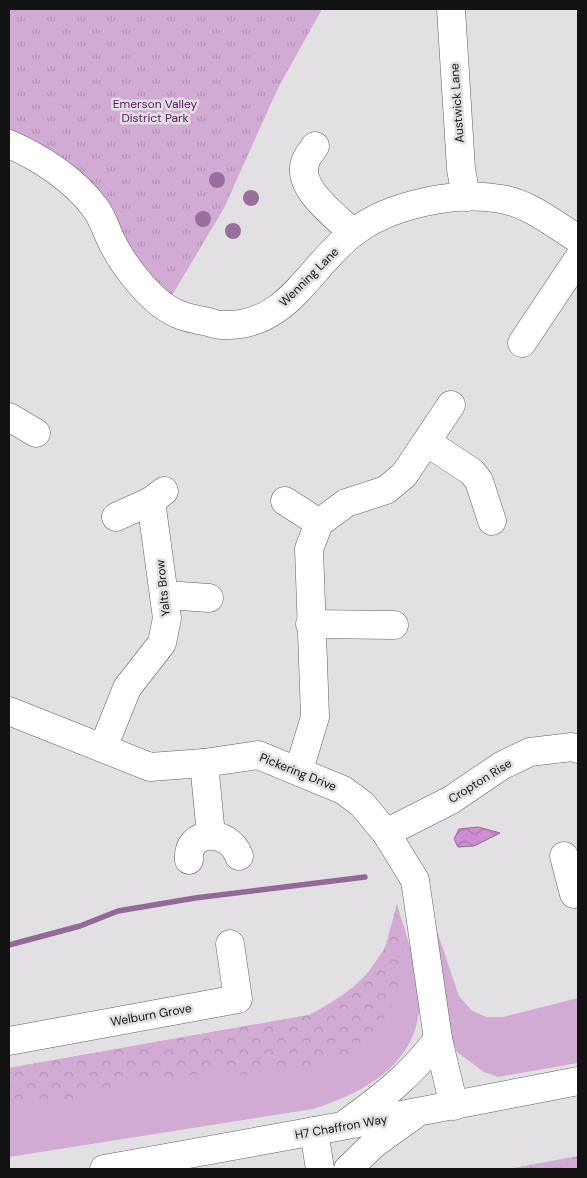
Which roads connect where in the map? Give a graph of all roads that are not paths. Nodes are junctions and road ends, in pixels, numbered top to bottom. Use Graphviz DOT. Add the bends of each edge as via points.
graph roads {
  1 [pos="451,9"];
  2 [pos="9,144"];
  3 [pos="315,146"];
  4 [pos="466,197"];
  5 [pos="353,233"];
  6 [pos="578,239"];
  7 [pos="578,259"];
  8 [pos="522,343"];
  9 [pos="451,405"];
  10 [pos="428,443"];
  11 [pos="285,501"];
  12 [pos="116,517"];
  13 [pos="492,521"];
  14 [pos="319,523"];
  15 [pos="166,595"];
  16 [pos="208,598"];
  17 [pos="395,622"];
  18 [pos="310,624"];
  19 [pos="9,711"];
  20 [pos="103,748"];
  21 [pos="578,749"];
  22 [pos="204,763"];
  23 [pos="298,770"];
  24 [pos="386,833"];
  25 [pos="212,835"];
  26 [pos="563,851"];
  27 [pos="239,856"];
  28 [pos="189,860"];
  29 [pos="574,894"];
  30 [pos="230,944"];
  31 [pos="438,1039"];
  32 [pos="9,1041"];
  33 [pos="578,1082"];
  34 [pos="454,1106"];
  35 [pos="416,1114"];
  36 [pos="345,1124"];
  37 [pos="314,1131"];
  38 [pos="104,1169"];
  39 [pos="320,1169"];
  40 [pos="348,1169"];
  1 -- 4 [label="street, Austwick Lane" via="461,169"];
  2 -- 5 [label="street, Wenning Lane" via="68,179 96,209 114,247 137,280 165,307 178,314 222,325 255,321 275,311 298,292"];
  3 -- 5 [label="street" via="305,161 304,177 313,194"];
  4 -- 5 [label="street, Wenning Lane" via="421,202 382,215"];
  4 -- 6 [label="street, Wenning Lane" via="502,199 532,210"];
  7 -- 8 [label="street"];
  9 -- 10 [label="street"];
  10 -- 13 [label="street" via="472,472 479,481"];
  10 -- 14 [label="street" via="404,475 386,490 346,503"];
  11 -- 14 [label="street"];
  12 -- 15 [label="street, Yalts Brow" via="158,496"];
  14 -- 18 [label="street" via="309,549"];
  15 -- 16 [label="street"];
  15 -- 20 [label="street, Yalts Brow" via="167,618 162,643 127,688"];
  17 -- 18 [label="street"];
  18 -- 23 [label="street" via="315,716"];
  19 -- 20 [label="street, Pickering Drive"];
  20 -- 22 [label="street, Pickering Drive" via="150,766"];
  21 -- 24 [label="street, Cropton Rise" via="530,752 501,766 451,800"];
  22 -- 23 [label="street, Pickering Drive" via="258,755"];
  22 -- 25 [label="street"];
  23 -- 24 [label="street, Pickering Drive" via="344,790 362,804"];
  24 -- 31 [label="street, Pickering Drive" via="415,880"];
  25 -- 27 [label="street" via="231,842"];
  25 -- 28 [label="street" via="195,843"];
  26 -- 29 [label="street"];
  30 -- 32 [label="street, Welburn Grove" via="238,1000"];
  31 -- 34 [label="street, Pickering Drive"];
  31 -- 36 [label="street" via="420,1063 394,1088"];
  33 -- 34 [label="street, H7 Chaffron Way"];
  34 -- 35 [label="street, H7 Chaffron Way"];
  35 -- 36 [label="street, H7 Chaffron Way"];
  35 -- 40 [label="street" via="374,1144"];
  36 -- 37 [label="street, H7 Chaffron Way"];
  37 -- 38 [label="street, H7 Chaffron Way"];
  37 -- 39 [label="street"];
}
